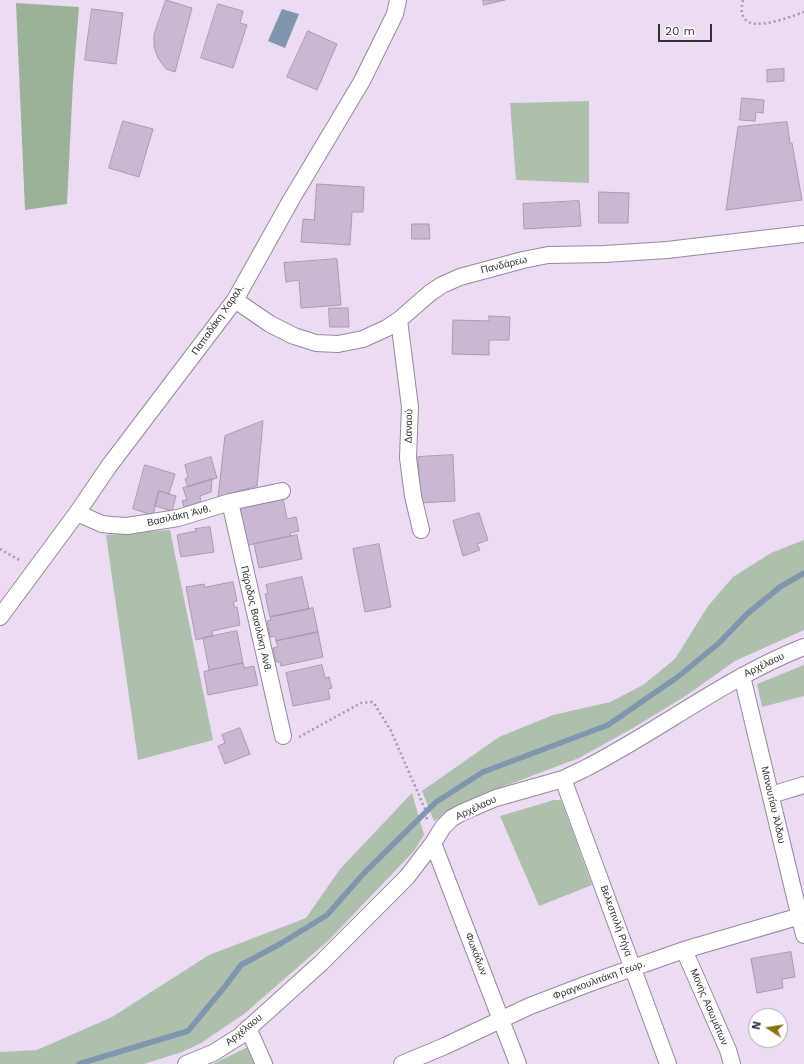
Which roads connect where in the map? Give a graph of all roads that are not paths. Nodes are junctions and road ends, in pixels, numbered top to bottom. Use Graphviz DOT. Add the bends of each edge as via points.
graph roads {
  1 [pos="398,0"];
  2 [pos="804,234"];
  3 [pos="235,300"];
  4 [pos="399,320"];
  5 [pos="282,491"];
  6 [pos="230,502"];
  7 [pos="76,513"];
  8 [pos="421,530"];
  9 [pos="0,617"];
  10 [pos="804,647"];
  11 [pos="742,676"];
  12 [pos="283,736"];
  13 [pos="563,779"];
  14 [pos="804,784"];
  15 [pos="771,795"];
  16 [pos="433,844"];
  17 [pos="802,916"];
  18 [pos="804,935"];
  19 [pos="684,950"];
  20 [pos="633,967"];
  21 [pos="501,1020"];
  22 [pos="248,1028"];
  23 [pos="186,1064"];
  24 [pos="264,1064"];
  25 [pos="402,1064"];
  26 [pos="518,1064"];
  27 [pos="668,1064"];
  28 [pos="732,1064"];
  1 -- 3 [label="street, Παπαδάκη Χαραλ." via="392,20 362,81"];
  2 -- 4 [label="street, Πανδάρεω" via="667,250 548,255 523,260 442,285"];
  3 -- 4 [label="street, Πανδάρεω" via="282,330 304,339 327,344 363,339"];
  3 -- 7 [label="street, Παπαδάκη Χαραλ."];
  4 -- 8 [label="street, Δαναού" via="410,407 408,458"];
  5 -- 6 [label="street, Βασιλάκη Άνθ."];
  6 -- 7 [label="street, Βασιλάκη Άνθ." via="178,518 127,526 102,524"];
  6 -- 12 [label="street, Πάροδος Βασιλάκη Ανθ."];
  7 -- 9 [label="street, Παπαδάκη Χαραλ."];
  10 -- 11 [label="street, Αρχέλαου"];
  11 -- 13 [label="street, Αρχέλαου" via="597,762"];
  11 -- 15 [label="street, Μανουτίου Άλδου"];
  13 -- 16 [label="street, Αρχέλαου" via="507,795 463,812 443,827"];
  13 -- 20 [label="street, Βελεστινλή Ρήγα"];
  14 -- 15 [label="street"];
  15 -- 17 [label="street, Μανουτίου Άλδου"];
  16 -- 21 [label="street, Φωκάδων"];
  16 -- 22 [label="street, Αρχέλαου" via="407,877 342,943"];
  17 -- 18 [label="street, Μανουτίου Άλδου"];
  17 -- 19 [label="street, Φραγκουλιτάκη Γεωρ."];
  19 -- 20 [label="street, Φραγκουλιτάκη Γεωρ."];
  19 -- 28 [label="street, Μονής Ασωμάτων"];
  20 -- 21 [label="street, Φραγκουλιτάκη Γεωρ." via="550,998"];
  20 -- 27 [label="street, Βελεστινλή Ρήγα"];
  21 -- 25 [label="street, Φραγκουλιτάκη Γεωρ."];
  21 -- 26 [label="street, Φωκάδων"];
  22 -- 23 [label="street, Αρχέλαου" via="213,1053"];
  22 -- 24 [label="street"];
}
